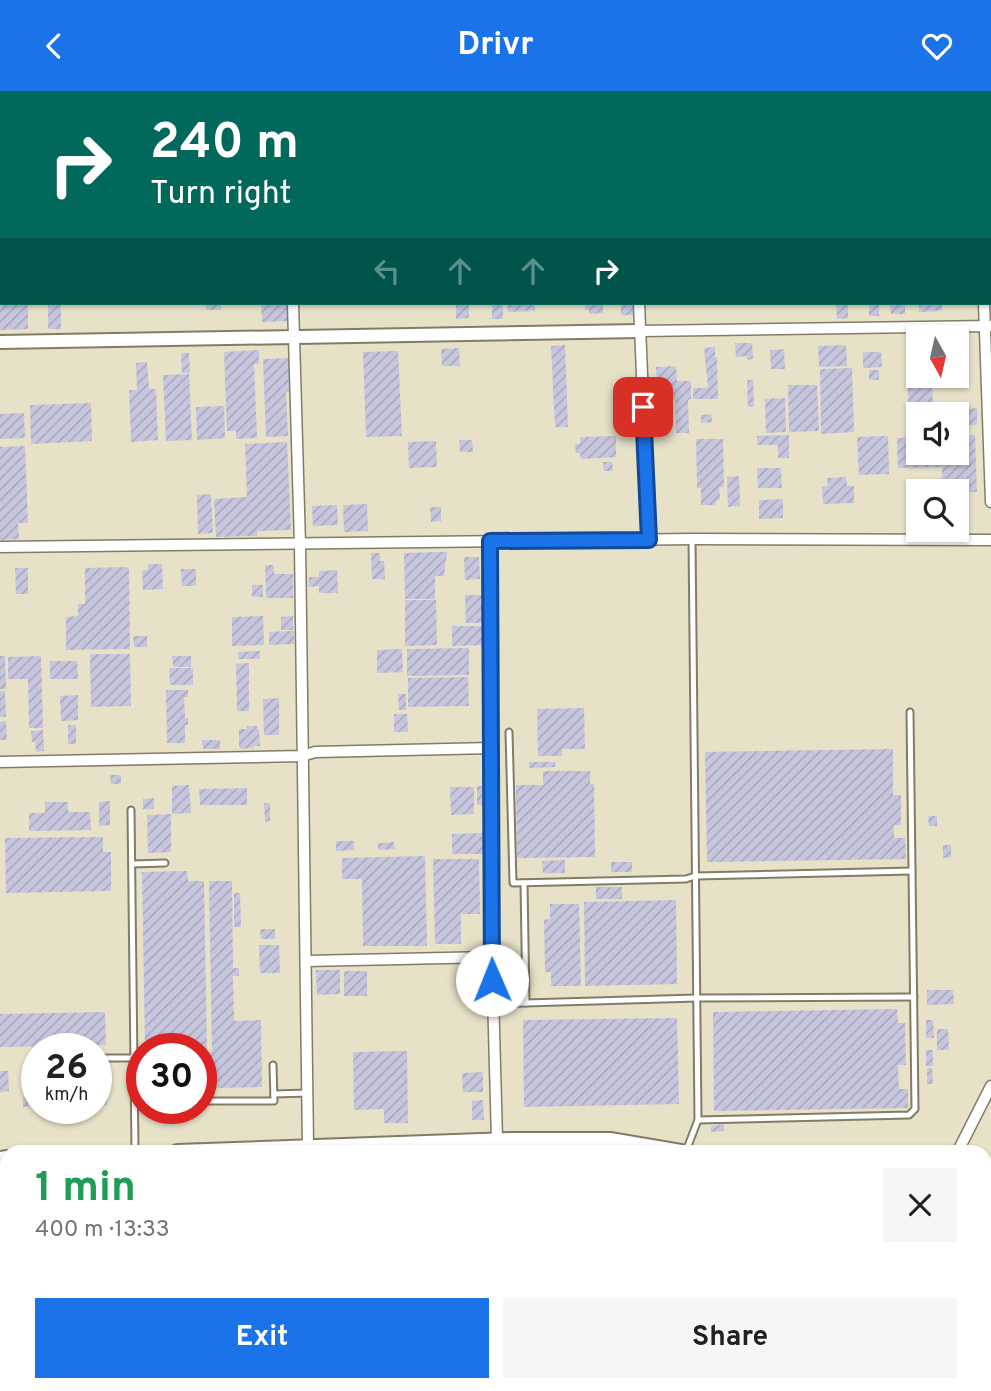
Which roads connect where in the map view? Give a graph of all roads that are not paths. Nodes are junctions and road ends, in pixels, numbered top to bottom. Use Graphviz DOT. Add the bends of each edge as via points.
graph roads {
  1 [pos="293,305"];
  2 [pos="639,305"];
  3 [pos="984,305"];
  4 [pos="988,326"];
  5 [pos="640,331"];
  6 [pos="294,337"];
  7 [pos="0,342"];
  8 [pos="991,502"];
  9 [pos="692,539"];
  10 [pos="649,540"];
  11 [pos="991,540"];
  12 [pos="490,541"];
  13 [pos="300,544"];
  14 [pos="0,547"];
  15 [pos="910,712"];
  16 [pos="509,731"];
  17 [pos="492,748"];
  18 [pos="302,756"];
  19 [pos="0,762"];
  20 [pos="131,810"];
  21 [pos="165,863"];
  22 [pos="132,864"];
  23 [pos="912,871"];
  24 [pos="695,876"];
  25 [pos="524,883"];
  26 [pos="492,957"];
  27 [pos="306,961"];
  28 [pos="914,997"];
  29 [pos="697,999"];
  30 [pos="526,1003"];
  31 [pos="493,1004"];
  32 [pos="134,1033"];
  33 [pos="274,1065"];
  34 [pos="991,1086"];
  35 [pos="308,1093"];
  36 [pos="274,1094"];
  37 [pos="217,1101"];
  38 [pos="698,1120"];
  39 [pos="137,1124"];
  40 [pos="505,1143"];
  41 [pos="135,1145"];
  42 [pos="308,1145"];
  43 [pos="406,1145"];
  44 [pos="646,1145"];
  45 [pos="686,1145"];
  46 [pos="961,1145"];
  1 -- 6 [label="street"];
  2 -- 5 [label="street"];
  3 -- 4 [label="street"];
  4 -- 5 [label="street"];
  4 -- 8 [label="street"];
  5 -- 6 [label="street"];
  5 -- 10 [label="street"];
  6 -- 7 [label="street"];
  6 -- 13 [label="street"];
  9 -- 10 [label="street"];
  9 -- 11 [label="street"];
  9 -- 24 [label="lane"];
  10 -- 12 [label="street"];
  12 -- 13 [label="street"];
  12 -- 17 [label="street"];
  13 -- 14 [label="street"];
  13 -- 18 [label="street"];
  15 -- 23 [label="lane"];
  16 -- 25 [label="lane" via="513,883"];
  17 -- 18 [label="street"];
  17 -- 26 [label="street"];
  18 -- 19 [label="street"];
  18 -- 27 [label="street"];
  20 -- 22 [label="lane"];
  21 -- 22 [label="lane"];
  22 -- 32 [label="lane"];
  23 -- 24 [label="lane"];
  23 -- 28 [label="lane"];
  24 -- 25 [label="lane"];
  24 -- 29 [label="lane"];
  25 -- 30 [label="lane"];
  26 -- 27 [label="street"];
  26 -- 31 [label="street"];
  27 -- 35 [label="street"];
  28 -- 29 [label="lane"];
  28 -- 38 [label="lane" via="915,1109 909,1115"];
  29 -- 30 [label="lane"];
  29 -- 38 [label="lane"];
  30 -- 31 [label="lane"];
  31 -- 40 [label="street"];
  33 -- 36 [label="lane"];
  34 -- 46 [label="street"];
  35 -- 36 [label="lane"];
  35 -- 42 [label="street"];
  36 -- 37 [label="lane" via="274,1101"];
  38 -- 45 [label="lane"];
  39 -- 41 [label="lane"];
  40 -- 43 [label="street"];
  40 -- 44 [label="street" via="610,1139"];
}
